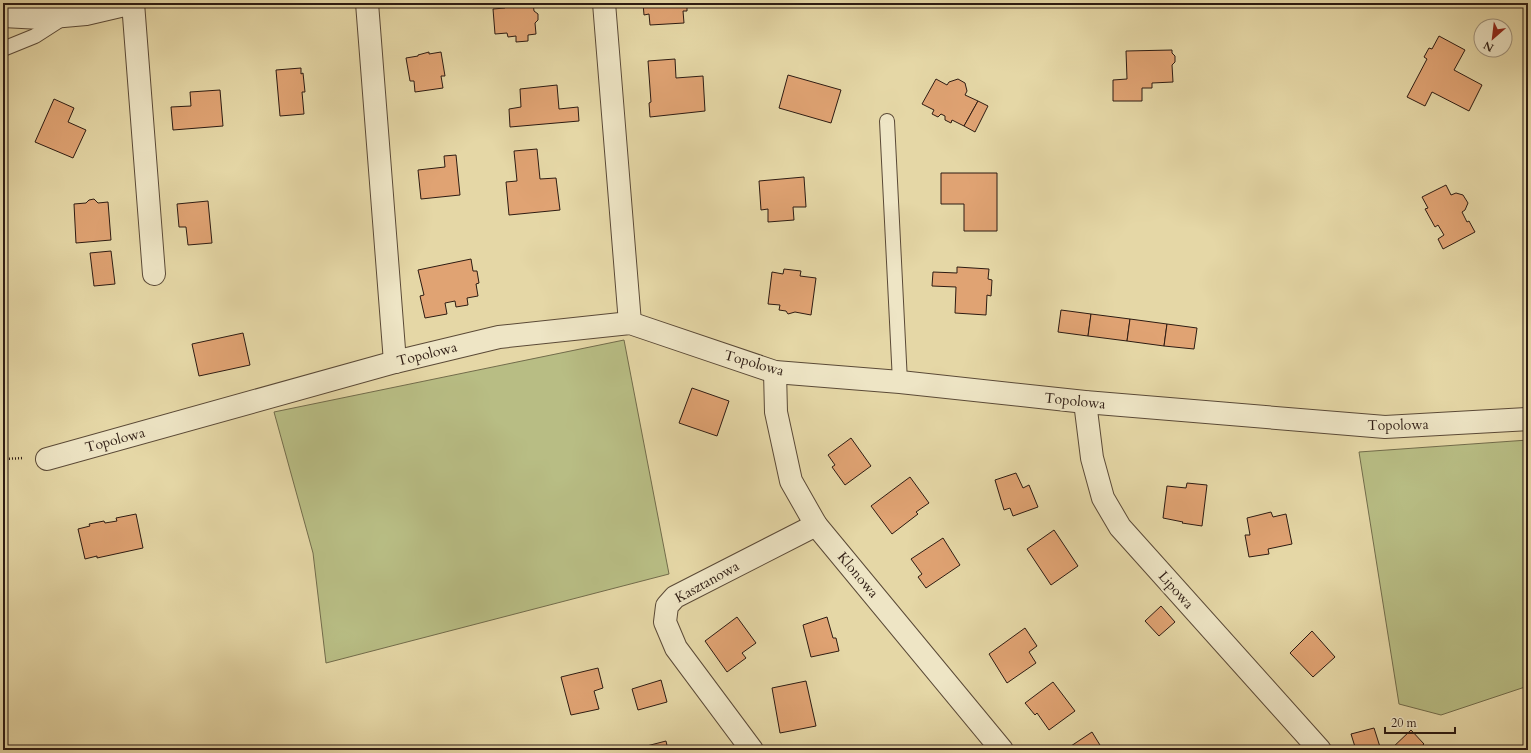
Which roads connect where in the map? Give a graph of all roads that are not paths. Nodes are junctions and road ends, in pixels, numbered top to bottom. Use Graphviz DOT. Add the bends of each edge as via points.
graph roads {
  1 [pos="133,3"];
  2 [pos="367,3"];
  3 [pos="604,3"];
  4 [pos="3,16"];
  5 [pos="67,16"];
  6 [pos="3,49"];
  7 [pos="887,121"];
  8 [pos="154,274"];
  9 [pos="630,323"];
  10 [pos="395,362"];
  11 [pos="775,372"];
  12 [pos="900,382"];
  13 [pos="1085,402"];
  14 [pos="1528,419"];
  15 [pos="47,459"];
  16 [pos="816,525"];
  17 [pos="752,750"];
  18 [pos="1002,750"];
  19 [pos="1320,750"];
  1 -- 5 [label="street"];
  1 -- 8 [label="street"];
  2 -- 10 [label="street"];
  3 -- 9 [label="street"];
  4 -- 5 [label="street"];
  5 -- 6 [label="lane" via="35,36"];
  7 -- 12 [label="lane"];
  9 -- 10 [label="street, Topolowa" via="499,337"];
  9 -- 11 [label="street, Topolowa"];
  10 -- 15 [label="street, Topolowa"];
  11 -- 12 [label="street, Topolowa"];
  11 -- 16 [label="street, Klonowa" via="776,412 791,481"];
  12 -- 13 [label="street, Topolowa"];
  13 -- 14 [label="street, Topolowa" via="1385,427"];
  13 -- 19 [label="street, Lipowa" via="1092,458 1103,498 1120,528"];
  16 -- 17 [label="street, Kasztanowa" via="675,597 667,606 665,622 676,648"];
  16 -- 18 [label="street, Klonowa"];
}
